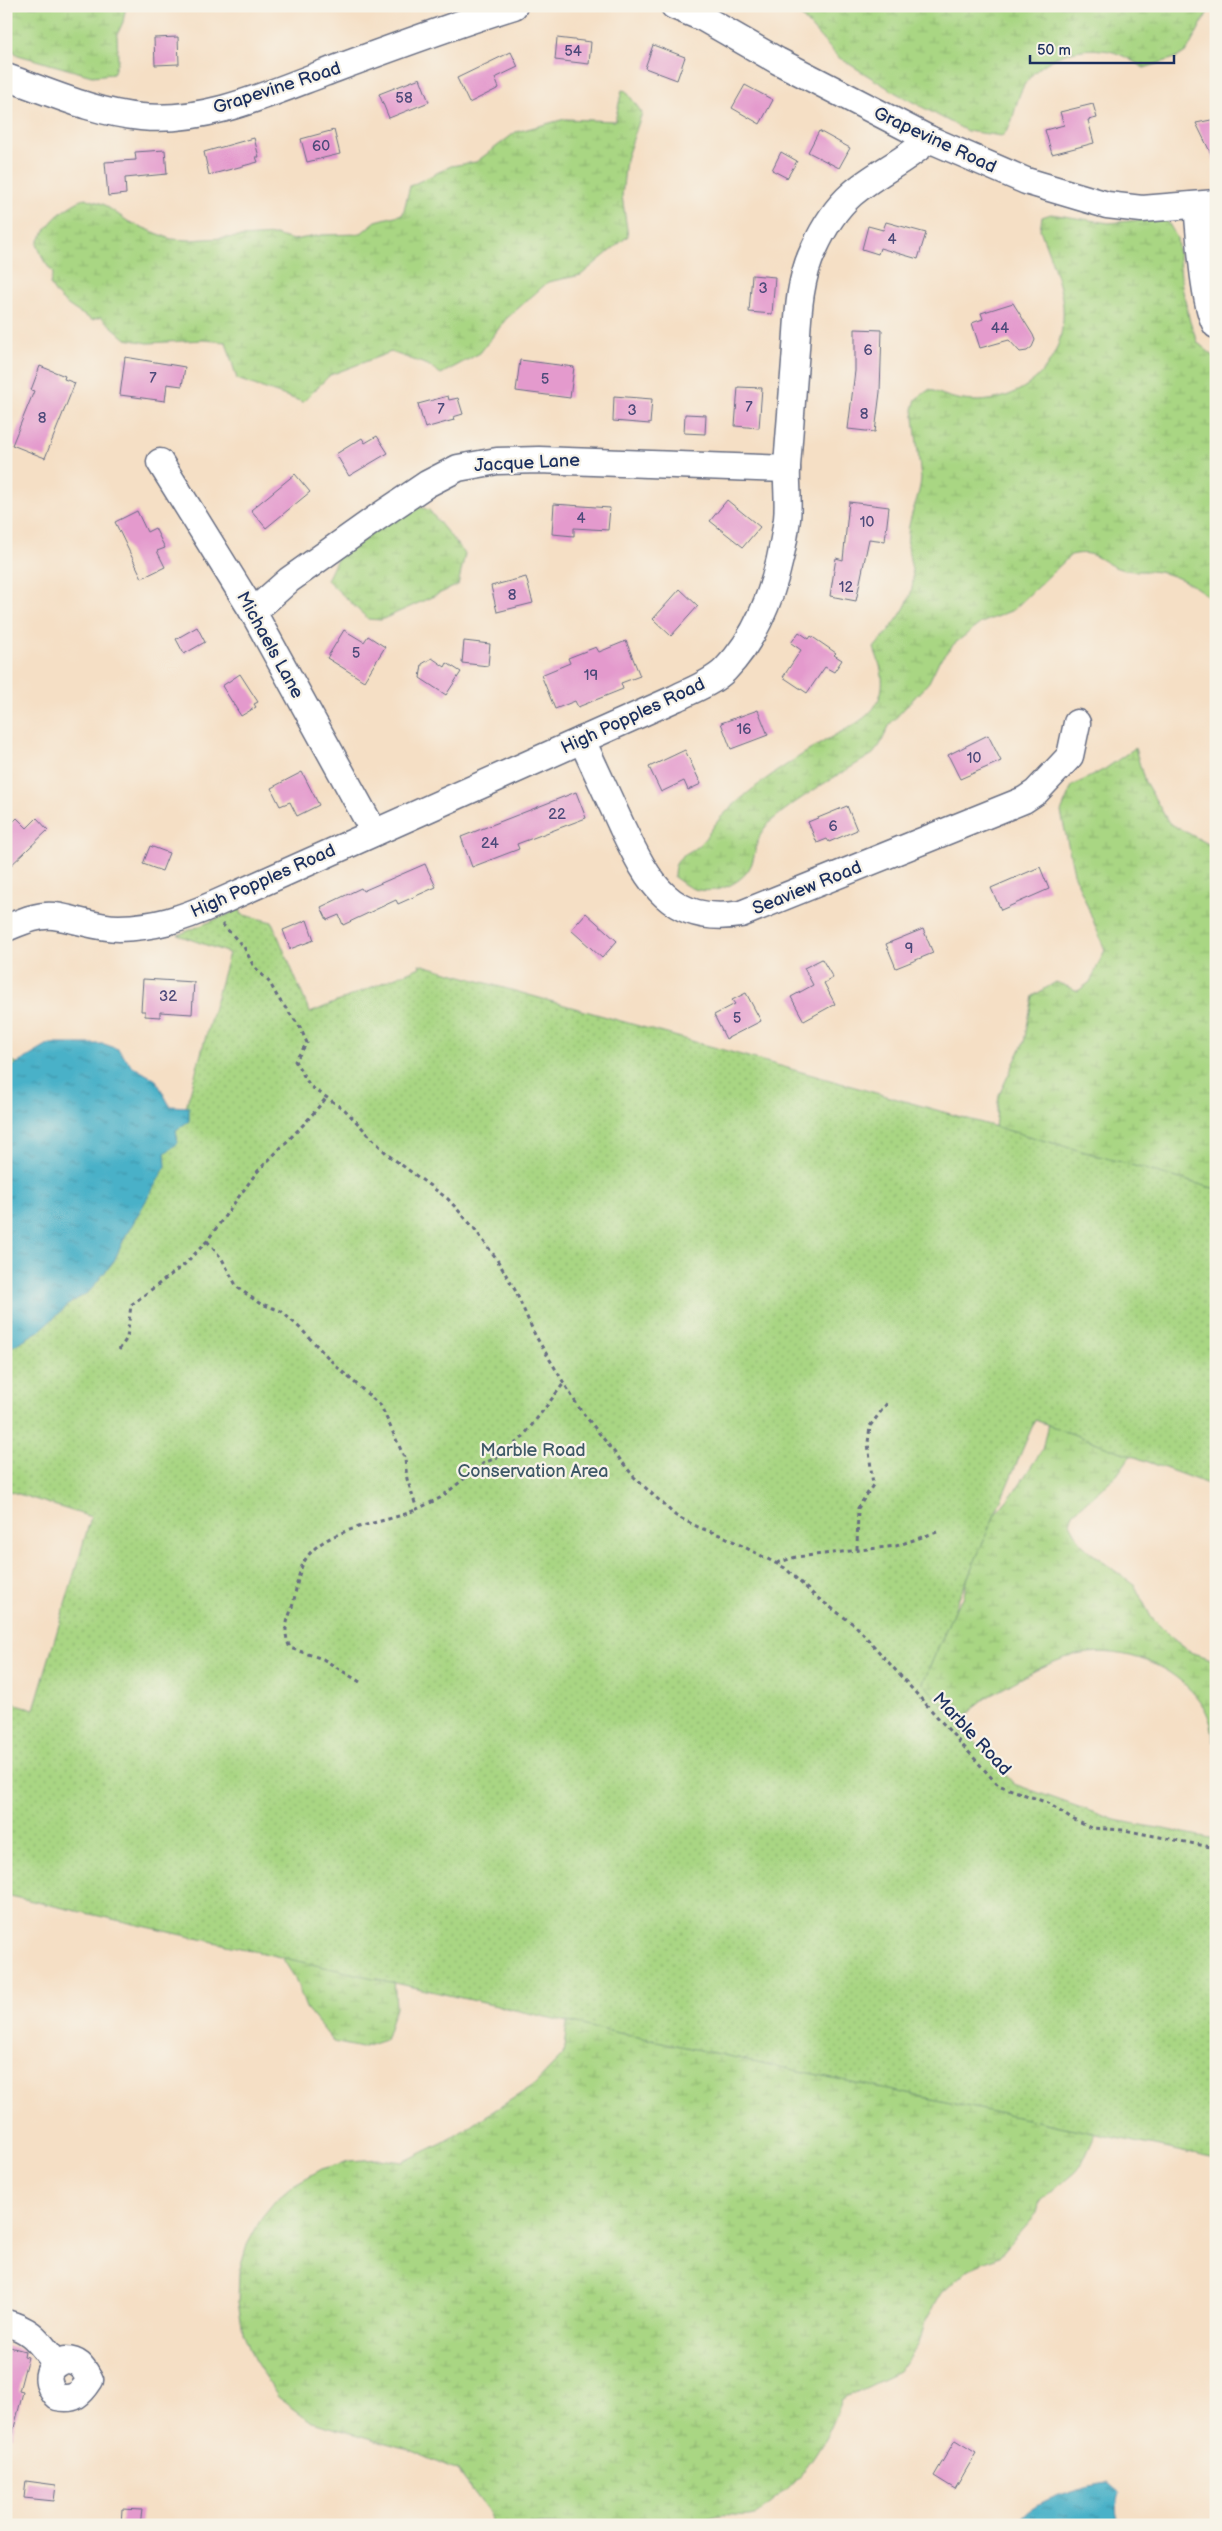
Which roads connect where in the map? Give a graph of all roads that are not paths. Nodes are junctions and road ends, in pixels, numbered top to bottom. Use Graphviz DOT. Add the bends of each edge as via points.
graph roads {
  1 [pos="514,6"];
  2 [pos="674,6"];
  3 [pos="707,12"];
  4 [pos="6,77"];
  5 [pos="929,139"];
  6 [pos="1206,204"];
  7 [pos="1216,326"];
  8 [pos="160,462"];
  9 [pos="787,469"];
  10 [pos="253,612"];
  11 [pos="1076,723"];
  12 [pos="582,740"];
  13 [pos="374,832"];
  14 [pos="6,928"];
  15 [pos="6,2323"];
  16 [pos="56,2363"];
  1 -- 4 [label="street, Grapevine Road" via="272,93 226,108 193,114 141,117 116,113"];
  2 -- 3 [label="street, Grapevine Road"];
  3 -- 5 [label="street, Grapevine Road" via="803,74"];
  5 -- 6 [label="street, Grapevine Road" via="1026,180 1107,205 1142,210"];
  5 -- 9 [label="street, High Popples Road" via="843,203 812,252 798,317"];
  6 -- 7 [label="street" via="1207,292"];
  8 -- 10 [label="street, Michaels Lane"];
  9 -- 10 [label="street, Jacque Lane" via="538,460 497,461 463,467 428,484 375,519 289,580"];
  9 -- 12 [label="street, High Popples Road" via="787,518 775,581 768,603 742,650 723,672 704,684"];
  10 -- 13 [label="street, Michaels Lane"];
  11 -- 12 [label="street, Seaview Road" via="1070,756 1036,792 1024,800 741,914 725,917 688,912 658,891 643,870"];
  12 -- 13 [label="street, High Popples Road"];
  13 -- 14 [label="street, High Popples Road" via="210,906 160,925 117,928 54,916 34,918"];
  15 -- 16 [label="street" via="26,2329"];
}
